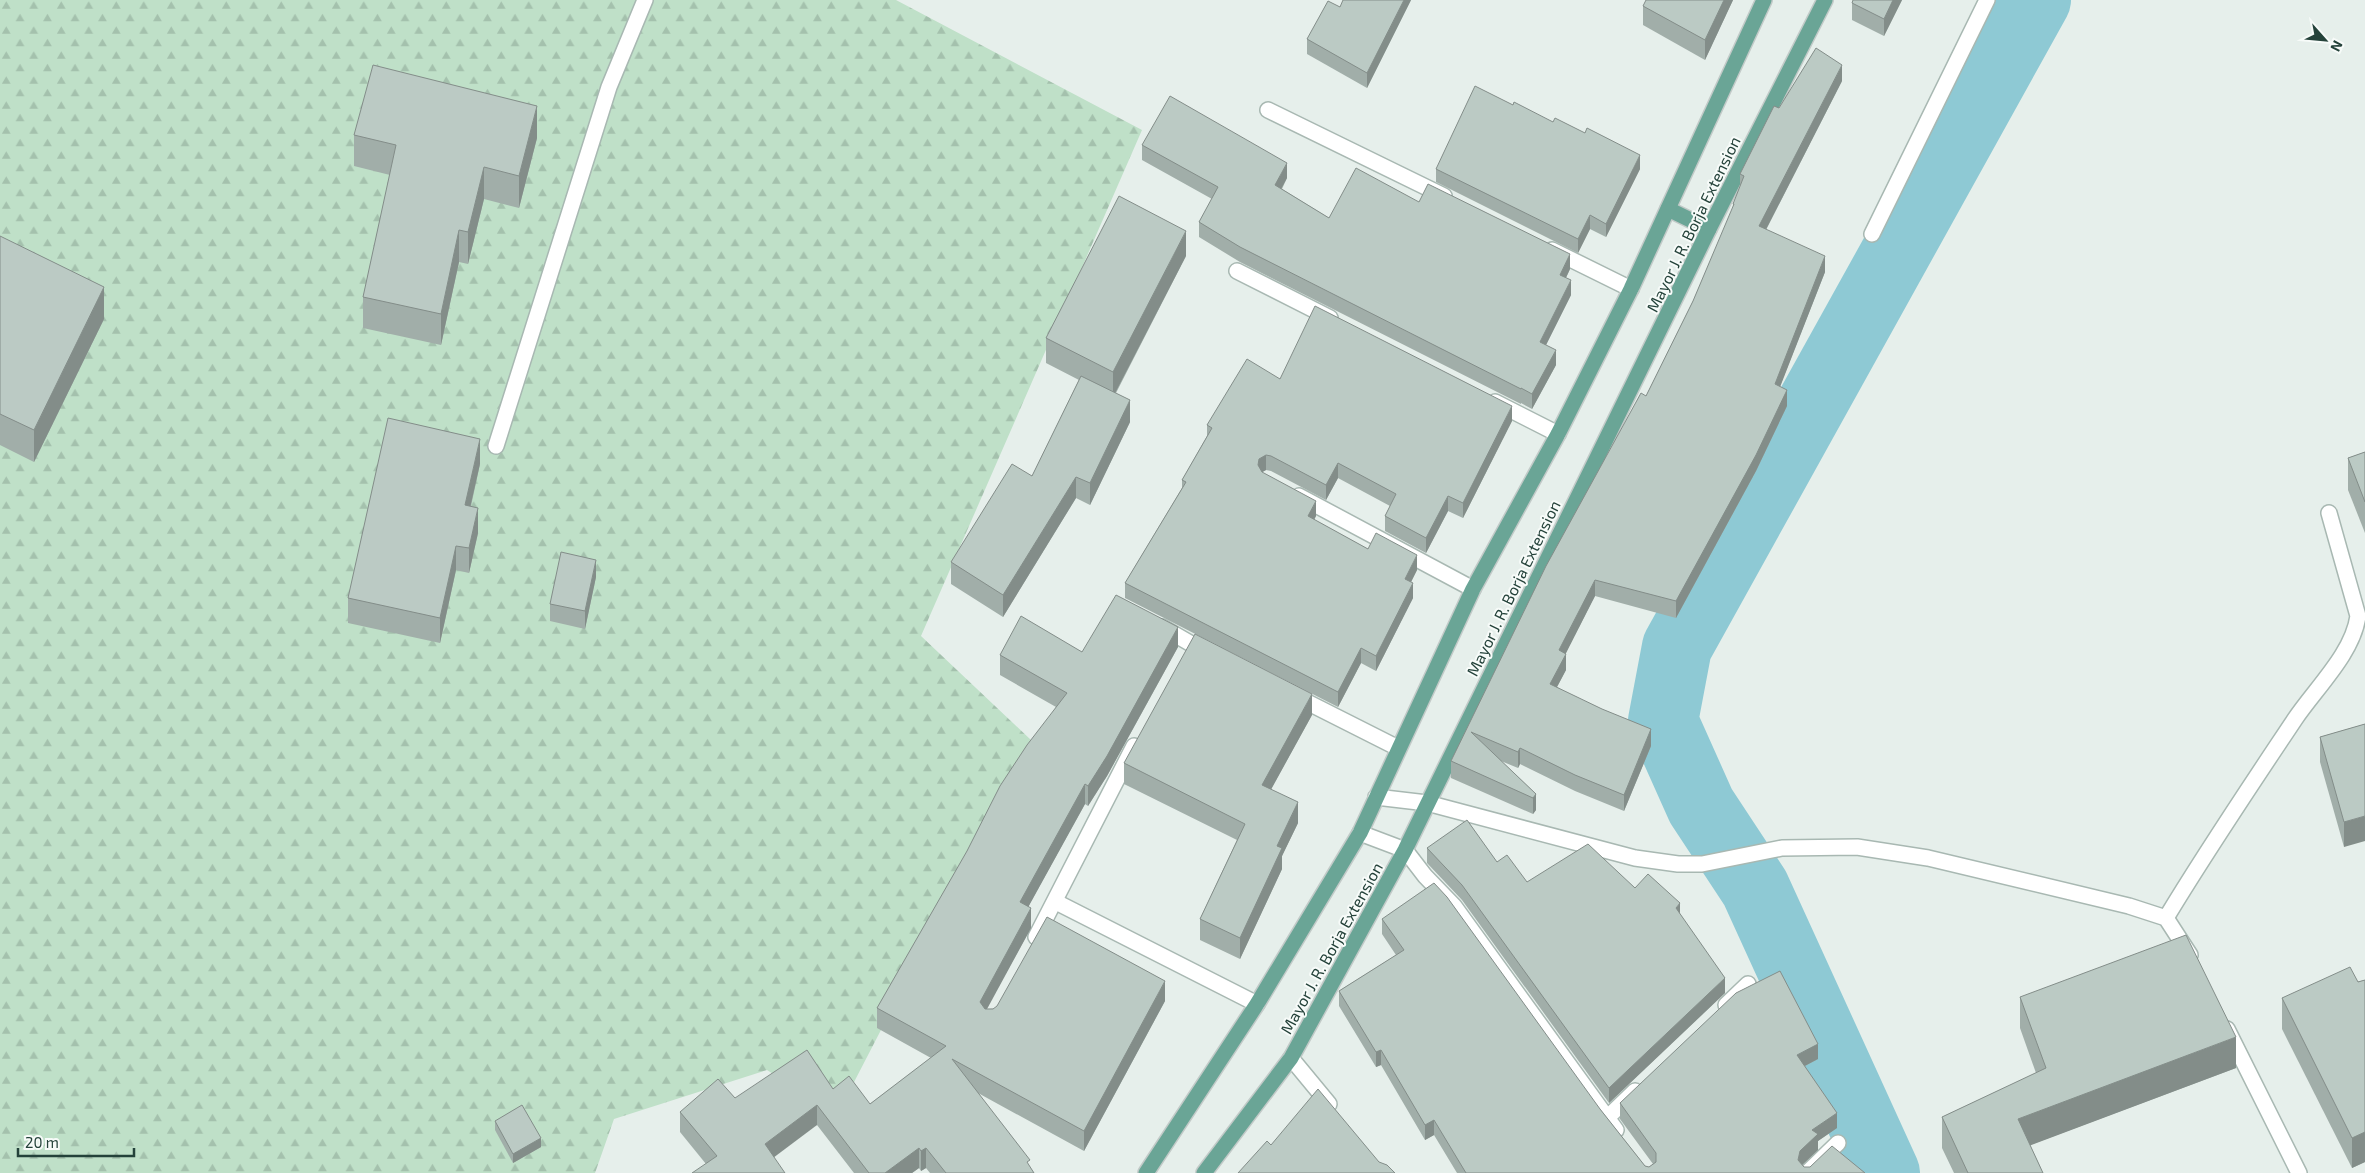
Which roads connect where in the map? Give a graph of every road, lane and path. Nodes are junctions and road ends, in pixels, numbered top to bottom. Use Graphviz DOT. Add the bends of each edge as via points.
graph roads {
  1 [pos="645,0"];
  2 [pos="1764,0"];
  3 [pos="1825,0"];
  4 [pos="1987,0"];
  5 [pos="1268,110"];
  6 [pos="1454,201"];
  7 [pos="1668,209"];
  8 [pos="1709,229"];
  9 [pos="1872,234"];
  10 [pos="1542,245"];
  11 [pos="1237,271"];
  12 [pos="1631,289"];
  13 [pos="1344,325"];
  14 [pos="1478,393"];
  15 [pos="1558,434"];
  16 [pos="496,446"];
  17 [pos="1284,488"];
  18 [pos="2329,512"];
  19 [pos="1473,589"];
  20 [pos="1152,622"];
  21 [pos="1225,661"];
  22 [pos="1285,692"];
  23 [pos="1140,734"];
  24 [pos="1398,748"];
  25 [pos="1376,797"];
  26 [pos="1427,803"];
  27 [pos="1360,833"];
  28 [pos="1405,850"];
  29 [pos="1056,902"];
  30 [pos="2166,918"];
  31 [pos="1027,953"];
  32 [pos="2198,966"];
  33 [pos="1748,984"];
  34 [pos="1257,1004"];
  35 [pos="2221,1016"];
  36 [pos="1712,1017"];
  37 [pos="1291,1058"];
  38 [pos="1649,1078"];
  39 [pos="1606,1118"];
  40 [pos="1342,1119"];
  41 [pos="1624,1141"];
  42 [pos="1838,1143"];
  43 [pos="1146,1173"];
  44 [pos="1204,1173"];
  45 [pos="1807,1173"];
  46 [pos="2299,1173"];
  1 -- 16 [label="street" via="609,87"];
  2 -- 7 [label="main road, Mayor J. R. Borja Extension"];
  3 -- 8 [label="main road, Mayor J. R. Borja Extension"];
  4 -- 9 [label="street"];
  5 -- 6 [label="street"];
  7 -- 8 [label="main road"];
  7 -- 12 [label="main road, Mayor J. R. Borja Extension"];
  8 -- 26 [label="main road, Mayor J. R. Borja Extension"];
  10 -- 12 [label="street"];
  11 -- 13 [label="street"];
  12 -- 15 [label="main road, Mayor J. R. Borja Extension"];
  14 -- 15 [label="street"];
  15 -- 19 [label="main road, Mayor J. R. Borja Extension"];
  17 -- 19 [label="street"];
  18 -- 30 [label="street" via="2358,616 2356,631 2209,847"];
  19 -- 24 [label="main road, Mayor J. R. Borja Extension"];
  20 -- 21 [label="street" via="1188,648"];
  22 -- 24 [label="street"];
  23 -- 29 [label="street"];
  24 -- 25 [label="main road, Mayor J. R. Borja Extension"];
  25 -- 26 [label="street"];
  25 -- 27 [label="main road, Mayor J. R. Borja Extension"];
  26 -- 28 [label="main road, Mayor J. R. Borja Extension"];
  26 -- 30 [label="street" via="1635,858 1678,864 1702,864 1782,848 1857,847 1928,858 2129,906"];
  27 -- 28 [label="street"];
  27 -- 34 [label="main road, Mayor J. R. Borja Extension"];
  28 -- 37 [label="main road, Mayor J. R. Borja Extension"];
  28 -- 39 [label="street" via="1454,906"];
  29 -- 31 [label="street"];
  29 -- 34 [label="street"];
  30 -- 32 [label="street"];
  33 -- 36 [label="street"];
  34 -- 43 [label="main road, Mayor J. R. Borja Extension"];
  35 -- 46 [label="street"];
  37 -- 40 [label="street"];
  37 -- 44 [label="main road, Mayor J. R. Borja Extension"];
  38 -- 39 [label="street"];
  39 -- 41 [label="street"];
  42 -- 45 [label="street"];
}
